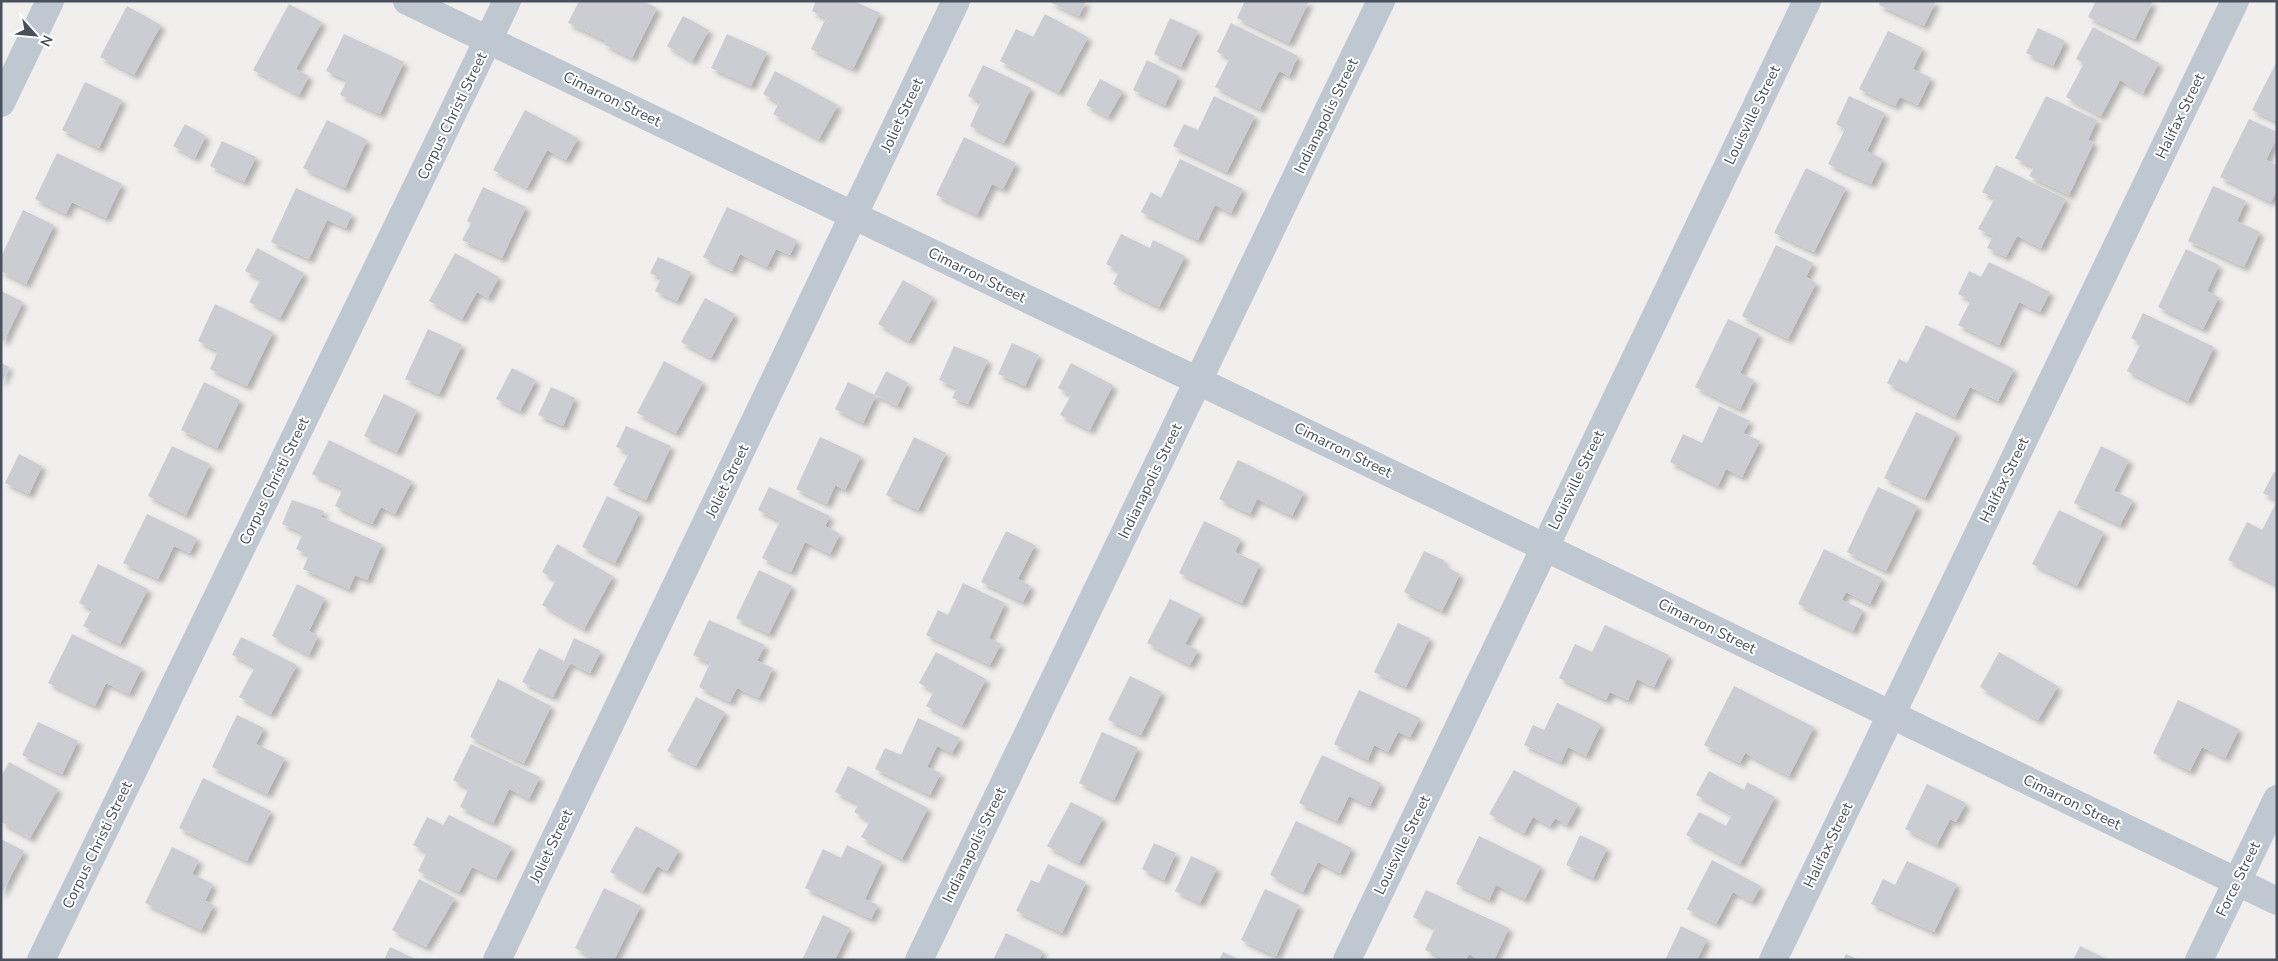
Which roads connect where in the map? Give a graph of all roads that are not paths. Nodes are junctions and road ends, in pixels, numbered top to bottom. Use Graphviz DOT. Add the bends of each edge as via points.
graph roads {
  1 [pos="50,1"];
  2 [pos="407,1"];
  3 [pos="507,1"];
  4 [pos="956,1"];
  5 [pos="1381,1"];
  6 [pos="1807,1"];
  7 [pos="2235,1"];
  8 [pos="489,40"];
  9 [pos="1,103"];
  10 [pos="854,215"];
  11 [pos="1199,381"];
  12 [pos="1544,547"];
  13 [pos="1890,714"];
  14 [pos="2277,799"];
  15 [pos="2237,882"];
  16 [pos="2277,901"];
  17 [pos="41,960"];
  18 [pos="496,960"];
  19 [pos="919,960"];
  20 [pos="1347,960"];
  21 [pos="1772,960"];
  22 [pos="2199,960"];
  1 -- 9 [label="street"];
  2 -- 8 [label="street, Cimarron Street"];
  3 -- 8 [label="street, Corpus Christi Street"];
  4 -- 10 [label="street, Joliet Street"];
  5 -- 11 [label="street, Indianapolis Street"];
  6 -- 12 [label="street, Louisville Street"];
  7 -- 13 [label="street, Halifax Street"];
  8 -- 10 [label="street, Cimarron Street"];
  8 -- 17 [label="street, Corpus Christi Street"];
  10 -- 11 [label="street, Cimarron Street"];
  10 -- 18 [label="street, Joliet Street"];
  11 -- 12 [label="street, Cimarron Street"];
  11 -- 19 [label="street, Indianapolis Street"];
  12 -- 13 [label="street, Cimarron Street"];
  12 -- 20 [label="street, Louisville Street"];
  13 -- 15 [label="street, Cimarron Street"];
  13 -- 21 [label="street, Halifax Street"];
  14 -- 15 [label="street, Force Street"];
  15 -- 16 [label="street, Cimarron Street"];
  15 -- 22 [label="street, Force Street"];
}
